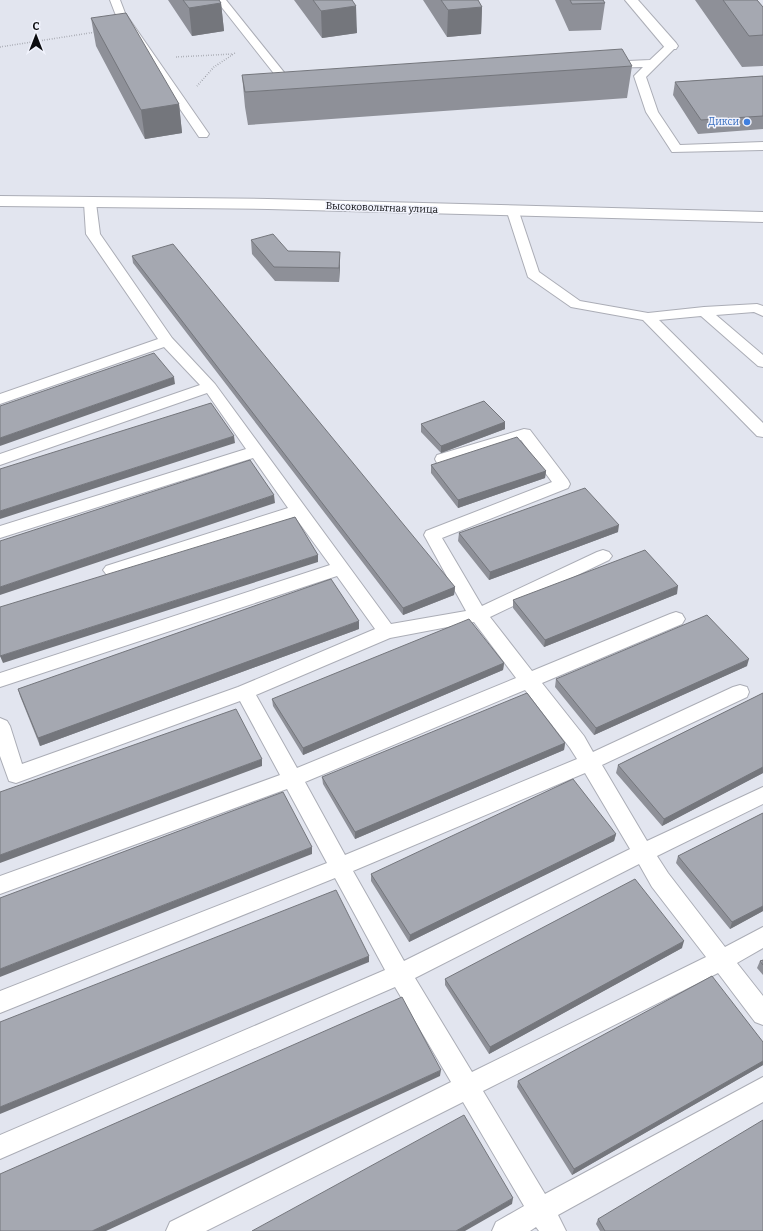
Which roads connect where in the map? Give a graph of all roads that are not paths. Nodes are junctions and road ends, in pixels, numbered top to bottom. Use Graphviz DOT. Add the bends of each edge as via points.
graph roads {
  1 [pos="115,0"];
  2 [pos="221,0"];
  3 [pos="631,0"];
  4 [pos="671,46"];
  5 [pos="653,63"];
  6 [pos="592,66"];
  7 [pos="275,90"];
  8 [pos="203,134"];
  9 [pos="763,146"];
  10 [pos="0,201"];
  11 [pos="90,204"];
  12 [pos="513,212"];
  13 [pos="763,217"];
  14 [pos="704,311"];
  15 [pos="763,312"];
  16 [pos="648,317"];
  17 [pos="167,341"];
  18 [pos="763,363"];
  19 [pos="210,387"];
  20 [pos="0,399"];
  21 [pos="763,432"];
  22 [pos="256,450"];
  23 [pos="443,459"];
  24 [pos="0,460"];
  25 [pos="299,510"];
  26 [pos="0,532"];
  27 [pos="603,556"];
  28 [pos="341,568"];
  29 [pos="112,570"];
  30 [pos="478,615"];
  31 [pos="676,619"];
  32 [pos="388,632"];
  33 [pos="528,679"];
  34 [pos="0,680"];
  35 [pos="246,692"];
  36 [pos="740,692"];
  37 [pos="0,726"];
  38 [pos="590,762"];
  39 [pos="292,778"];
  40 [pos="763,795"];
  41 [pos="644,852"];
  42 [pos="340,867"];
  43 [pos="0,885"];
  44 [pos="763,937"];
  45 [pos="721,960"];
  46 [pos="400,974"];
  47 [pos="0,1002"];
  48 [pos="763,1014"];
  49 [pos="468,1088"];
  50 [pos="763,1089"];
  51 [pos="0,1147"];
  52 [pos="541,1210"];
  53 [pos="179,1231"];
  54 [pos="505,1231"];
  55 [pos="553,1231"];
  1 -- 8 [label="lane" via="129,27"];
  2 -- 7 [label="lane" via="295,88"];
  3 -- 4 [label="main road"];
  4 -- 5 [label="lane"];
  5 -- 6 [label="lane"];
  5 -- 9 [label="lane" via="640,76 652,112 676,149"];
  10 -- 11 [label="main road, Высоковольтная улица"];
  11 -- 12 [label="main road, Высоковольтная улица" via="268,204"];
  11 -- 17 [label="lane" via="93,234"];
  12 -- 13 [label="main road, Высоковольтная улица"];
  12 -- 16 [label="lane" via="533,274 576,304"];
  14 -- 15 [label="lane" via="757,308"];
  14 -- 16 [label="lane"];
  14 -- 18 [label="lane"];
  16 -- 21 [label="lane"];
  17 -- 19 [label="lane"];
  17 -- 20 [label="lane"];
  19 -- 22 [label="lane"];
  19 -- 24 [label="lane"];
  22 -- 25 [label="lane"];
  22 -- 26 [label="lane"];
  23 -- 30 [label="lane" via="524,434 562,484 432,535"];
  25 -- 28 [label="lane"];
  25 -- 29 [label="lane"];
  27 -- 30 [label="lane"];
  28 -- 32 [label="lane"];
  28 -- 34 [label="lane"];
  30 -- 32 [label="lane"];
  30 -- 33 [label="lane"];
  31 -- 33 [label="lane"];
  32 -- 35 [label="lane"];
  33 -- 38 [label="lane"];
  33 -- 39 [label="lane"];
  35 -- 37 [label="lane" via="16,775"];
  35 -- 39 [label="lane"];
  36 -- 38 [label="lane"];
  38 -- 41 [label="lane"];
  38 -- 42 [label="lane"];
  39 -- 42 [label="lane"];
  39 -- 43 [label="lane"];
  40 -- 41 [label="lane"];
  41 -- 45 [label="lane" via="660,880"];
  41 -- 46 [label="lane"];
  42 -- 46 [label="lane"];
  42 -- 47 [label="lane"];
  44 -- 45 [label="lane"];
  45 -- 48 [label="lane"];
  45 -- 49 [label="lane"];
  46 -- 49 [label="lane"];
  46 -- 51 [label="lane"];
  49 -- 52 [label="lane"];
  49 -- 53 [label="lane"];
  50 -- 52 [label="lane"];
  52 -- 54 [label="lane"];
  52 -- 55 [label="lane"];
}
